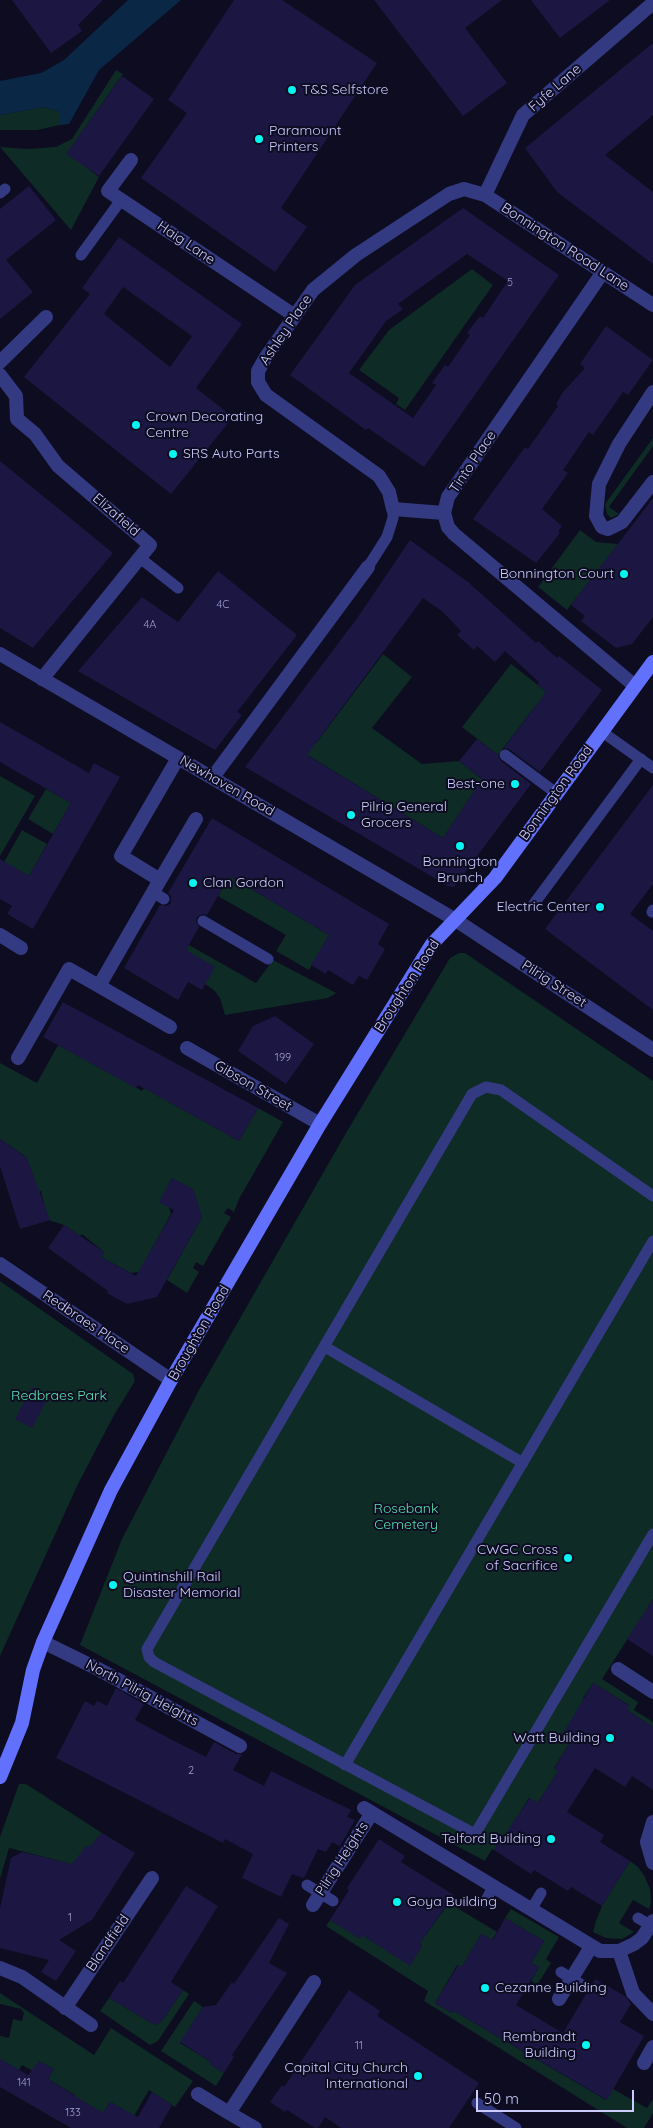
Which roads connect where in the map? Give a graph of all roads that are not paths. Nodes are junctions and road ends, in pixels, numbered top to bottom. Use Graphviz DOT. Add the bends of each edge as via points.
graph roads {
  1 [pos="653,3"];
  2 [pos="131,160"];
  3 [pos="480,193"];
  4 [pos="121,200"];
  5 [pos="81,255"];
  6 [pos="602,272"];
  7 [pos="653,305"];
  8 [pos="295,316"];
  9 [pos="46,317"];
  10 [pos="0,362"];
  11 [pos="0,375"];
  12 [pos="651,397"];
  13 [pos="653,482"];
  14 [pos="393,509"];
  15 [pos="444,513"];
  16 [pos="140,558"];
  17 [pos="368,567"];
  18 [pos="178,588"];
  19 [pos="0,654"];
  20 [pos="653,662"];
  21 [pos="42,679"];
  22 [pos="635,686"];
  23 [pos="601,731"];
  24 [pos="505,755"];
  25 [pos="178,758"];
  26 [pos="641,759"];
  27 [pos="653,768"];
  28 [pos="213,777"];
  29 [pos="556,793"];
  30 [pos="196,819"];
  31 [pos="159,890"];
  32 [pos="533,905"];
  33 [pos="454,919"];
  34 [pos="203,921"];
  35 [pos="0,935"];
  36 [pos="21,948"];
  37 [pos="268,959"];
  38 [pos="99,986"];
  39 [pos="170,1027"];
  40 [pos="187,1048"];
  41 [pos="653,1050"];
  42 [pos="18,1058"];
  43 [pos="320,1124"];
  44 [pos="653,1196"];
  45 [pos="653,1241"];
  46 [pos="0,1264"];
  47 [pos="325,1347"];
  48 [pos="171,1380"];
  49 [pos="523,1463"];
  50 [pos="653,1534"];
  51 [pos="44,1642"];
  52 [pos="618,1669"];
  53 [pos="653,1692"];
  54 [pos="240,1746"];
  55 [pos="345,1765"];
  56 [pos="0,1777"];
  57 [pos="653,1822"];
  58 [pos="653,1863"];
  59 [pos="152,1878"];
  60 [pos="307,1885"];
  61 [pos="493,1887"];
  62 [pos="541,1893"];
  63 [pos="316,1899"];
  64 [pos="333,1901"];
  65 [pos="484,1902"];
  66 [pos="532,1910"];
  67 [pos="647,1922"];
  68 [pos="591,1947"];
  69 [pos="619,1951"];
  70 [pos="0,1968"];
  71 [pos="314,1982"];
  72 [pos="559,2000"];
  73 [pos="65,2008"];
  74 [pos="653,2014"];
  75 [pos="91,2025"];
  76 [pos="653,2047"];
  77 [pos="644,2063"];
  78 [pos="198,2094"];
  79 [pos="477,2103"];
  80 [pos="229,2113"];
  81 [pos="255,2128"];
  82 [pos="516,2128"];
  1 -- 3 [label="street, Fyfe Lane" via="523,115"];
  2 -- 4 [label="street" via="108,192"];
  3 -- 6 [label="street, Bonnington Road Lane"];
  3 -- 8 [label="street, Ashley Place" via="464,190 449,194 356,255 313,290"];
  4 -- 5 [label="lane"];
  4 -- 8 [label="street, Haig Lane"];
  6 -- 7 [label="street, Bonnington Road Lane"];
  6 -- 15 [label="street, Tinto Place" via="448,497"];
  8 -- 14 [label="street, Ashley Place" via="258,371 258,382 266,395 379,476 390,492"];
  9 -- 10 [label="street"];
  11 -- 16 [label="street, Elizafield" via="16,396 18,419 35,434 58,466 150,545"];
  12 -- 13 [label="street" via="619,444 599,484 596,516 602,527 611,528 624,520"];
  14 -- 15 [label="street"];
  14 -- 17 [label="lane" via="394,518 387,537"];
  15 -- 22 [label="street" via="454,534"];
  16 -- 18 [label="lane"];
  16 -- 21 [label="street, Elizafield"];
  17 -- 28 [label="street"];
  19 -- 21 [label="street, Newhaven Road"];
  20 -- 22 [label="main road, Bonnington Road"];
  21 -- 25 [label="street, Newhaven Road"];
  22 -- 23 [label="main road, Bonnington Road"];
  23 -- 26 [label="lane"];
  23 -- 29 [label="main road, Bonnington Road"];
  24 -- 29 [label="lane"];
  25 -- 28 [label="street, Newhaven Road"];
  25 -- 31 [label="street" via="120,856"];
  26 -- 27 [label="lane"];
  26 -- 32 [label="lane"];
  28 -- 33 [label="street, Newhaven Road"];
  29 -- 33 [label="main road, Bonnington Road" via="495,878"];
  30 -- 31 [label="street"];
  31 -- 38 [label="street"];
  33 -- 41 [label="street, Pilrig Street"];
  33 -- 43 [label="main road, Broughton Road" via="432,944"];
  34 -- 37 [label="lane"];
  35 -- 36 [label="street"];
  38 -- 39 [label="street"];
  38 -- 42 [label="street" via="70,970"];
  40 -- 43 [label="street, Gibson Street"];
  43 -- 48 [label="main road, Broughton Road"];
  44 -- 47 [label="lane" via="501,1090 486,1087 478,1090 472,1094"];
  45 -- 49 [label="lane"];
  46 -- 48 [label="street, Redbraes Place"];
  47 -- 49 [label="lane"];
  47 -- 55 [label="lane" via="147,1649 154,1662"];
  48 -- 51 [label="main road, Broughton Road" via="111,1490"];
  49 -- 55 [label="lane"];
  50 -- 55 [label="lane" via="475,1834"];
  51 -- 54 [label="street, North Pilrig Heights"];
  51 -- 56 [label="main road, Broughton Road" via="33,1670 18,1731"];
  52 -- 53 [label="street"];
  57 -- 58 [label="street" via="647,1842"];
  59 -- 73 [label="street, Blandfield"];
  60 -- 63 [label="lane"];
  61 -- 63 [label="street, Pilrig Heights" via="368,1811"];
  61 -- 65 [label="lane"];
  61 -- 66 [label="street, Pilrig Heights"];
  62 -- 66 [label="lane"];
  63 -- 64 [label="lane"];
  66 -- 68 [label="street, Pilrig Heights"];
  67 -- 69 [label="street" via="642,1938"];
  68 -- 69 [label="street, Pilrig Heights" via="600,1951"];
  68 -- 72 [label="street"];
  69 -- 74 [label="street" via="633,1994"];
  70 -- 73 [label="street" via="22,1977"];
  71 -- 80 [label="street"];
  73 -- 75 [label="street"];
  76 -- 77 [label="street"];
  78 -- 80 [label="street"];
  79 -- 82 [label="lane"];
  80 -- 81 [label="street"];
}
